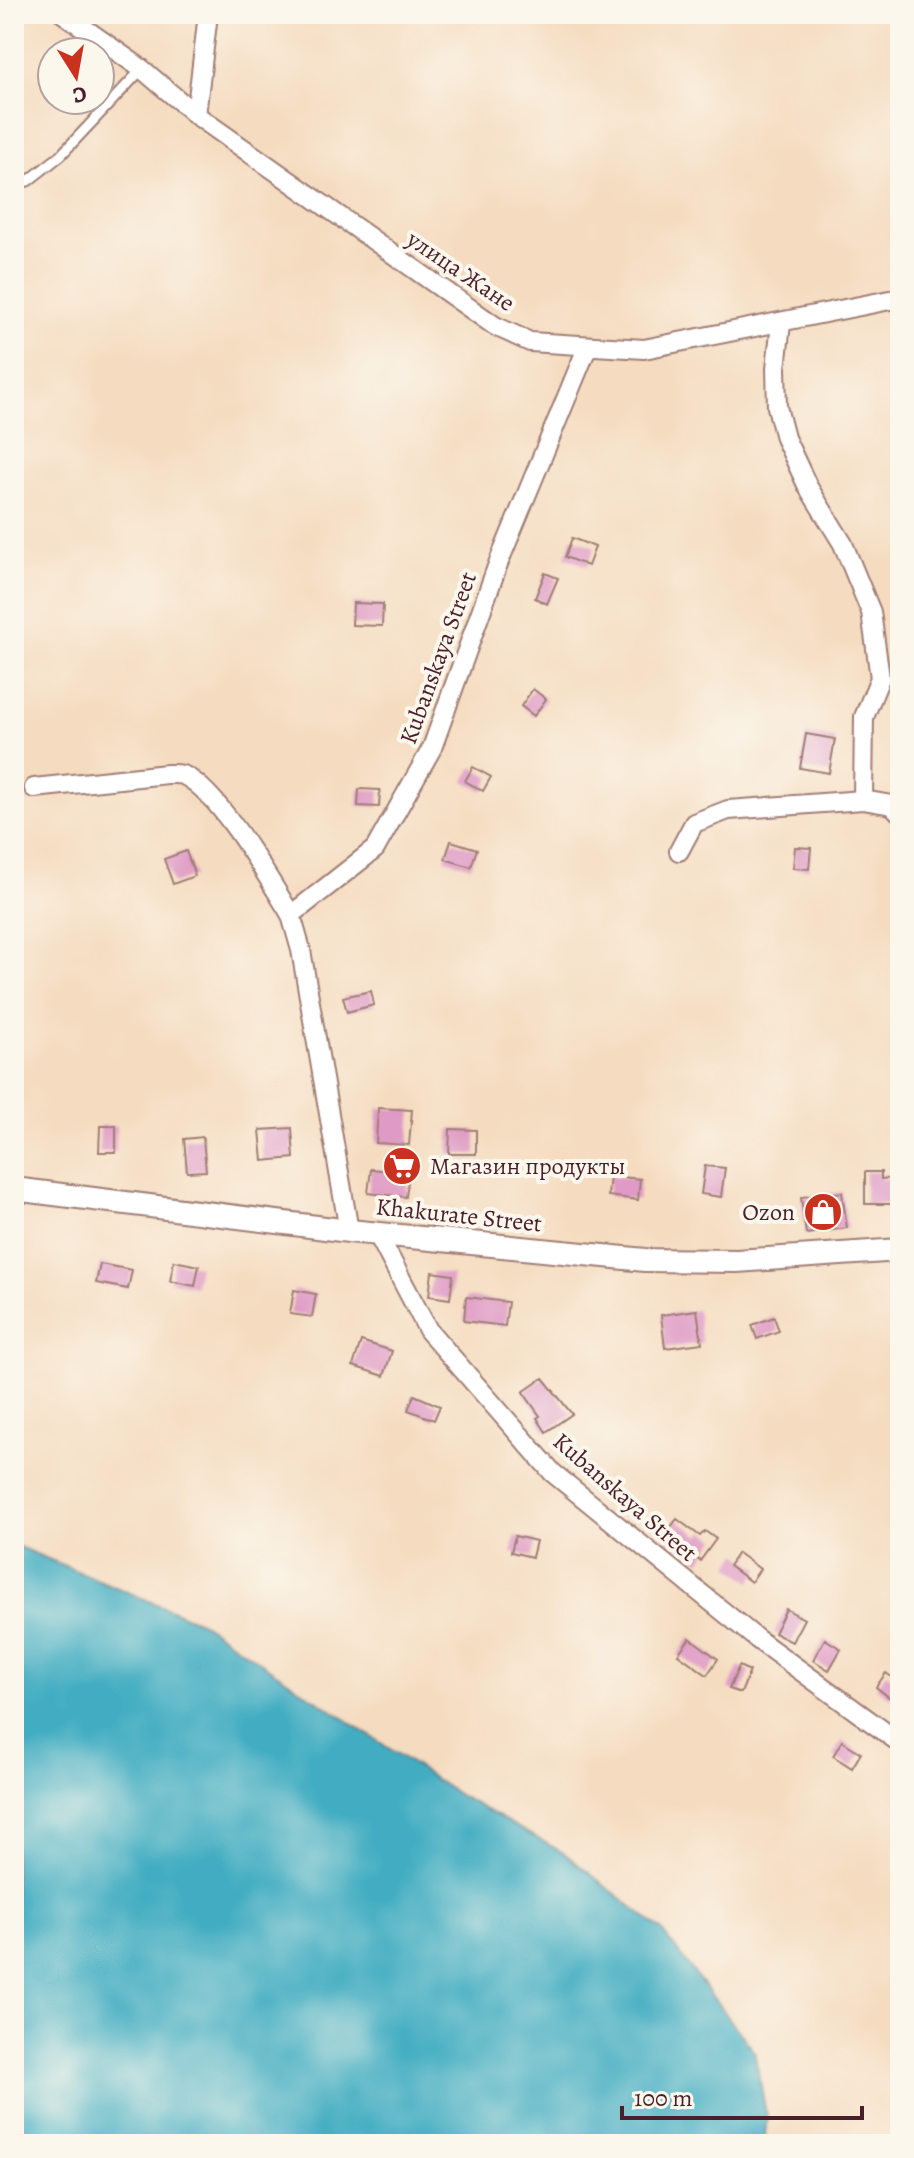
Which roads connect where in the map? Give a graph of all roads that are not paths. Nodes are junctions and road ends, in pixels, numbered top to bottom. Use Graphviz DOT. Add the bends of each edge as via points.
graph roads {
  1 [pos="64,14"];
  2 [pos="208,14"];
  3 [pos="142,69"];
  4 [pos="196,115"];
  5 [pos="14,183"];
  6 [pos="900,298"];
  7 [pos="781,323"];
  8 [pos="587,348"];
  9 [pos="34,788"];
  10 [pos="863,800"];
  11 [pos="900,813"];
  12 [pos="679,851"];
  13 [pos="291,915"];
  14 [pos="14,1189"];
  15 [pos="349,1231"];
  16 [pos="377,1233"];
  17 [pos="900,1250"];
  18 [pos="900,1743"];
  1 -- 3 [label="street, улица Жане"];
  2 -- 4 [label="street"];
  3 -- 4 [label="street, улица Жане"];
  3 -- 5 [label="lane" via="60,156 28,181"];
  4 -- 8 [label="street, улица Жане" via="495,326 530,342"];
  6 -- 7 [label="street, улица Жане"];
  7 -- 8 [label="street, улица Жане" via="644,349"];
  7 -- 10 [label="street" via="777,407 785,438 843,544 871,612 880,678 864,717"];
  8 -- 13 [label="street, Kubanskaya Street" via="498,564 432,748 375,849"];
  9 -- 13 [label="street" via="167,774 189,777 208,792"];
  10 -- 11 [label="street" via="892,805"];
  10 -- 12 [label="street" via="728,810 694,823"];
  13 -- 15 [label="street"];
  14 -- 15 [label="street, Khakurate Street"];
  15 -- 16 [label="street, Khakurate Street"];
  16 -- 17 [label="street, Khakurate Street" via="645,1260 737,1261"];
  16 -- 18 [label="street, Kubanskaya Street" via="428,1330 553,1473 757,1639"];
}
